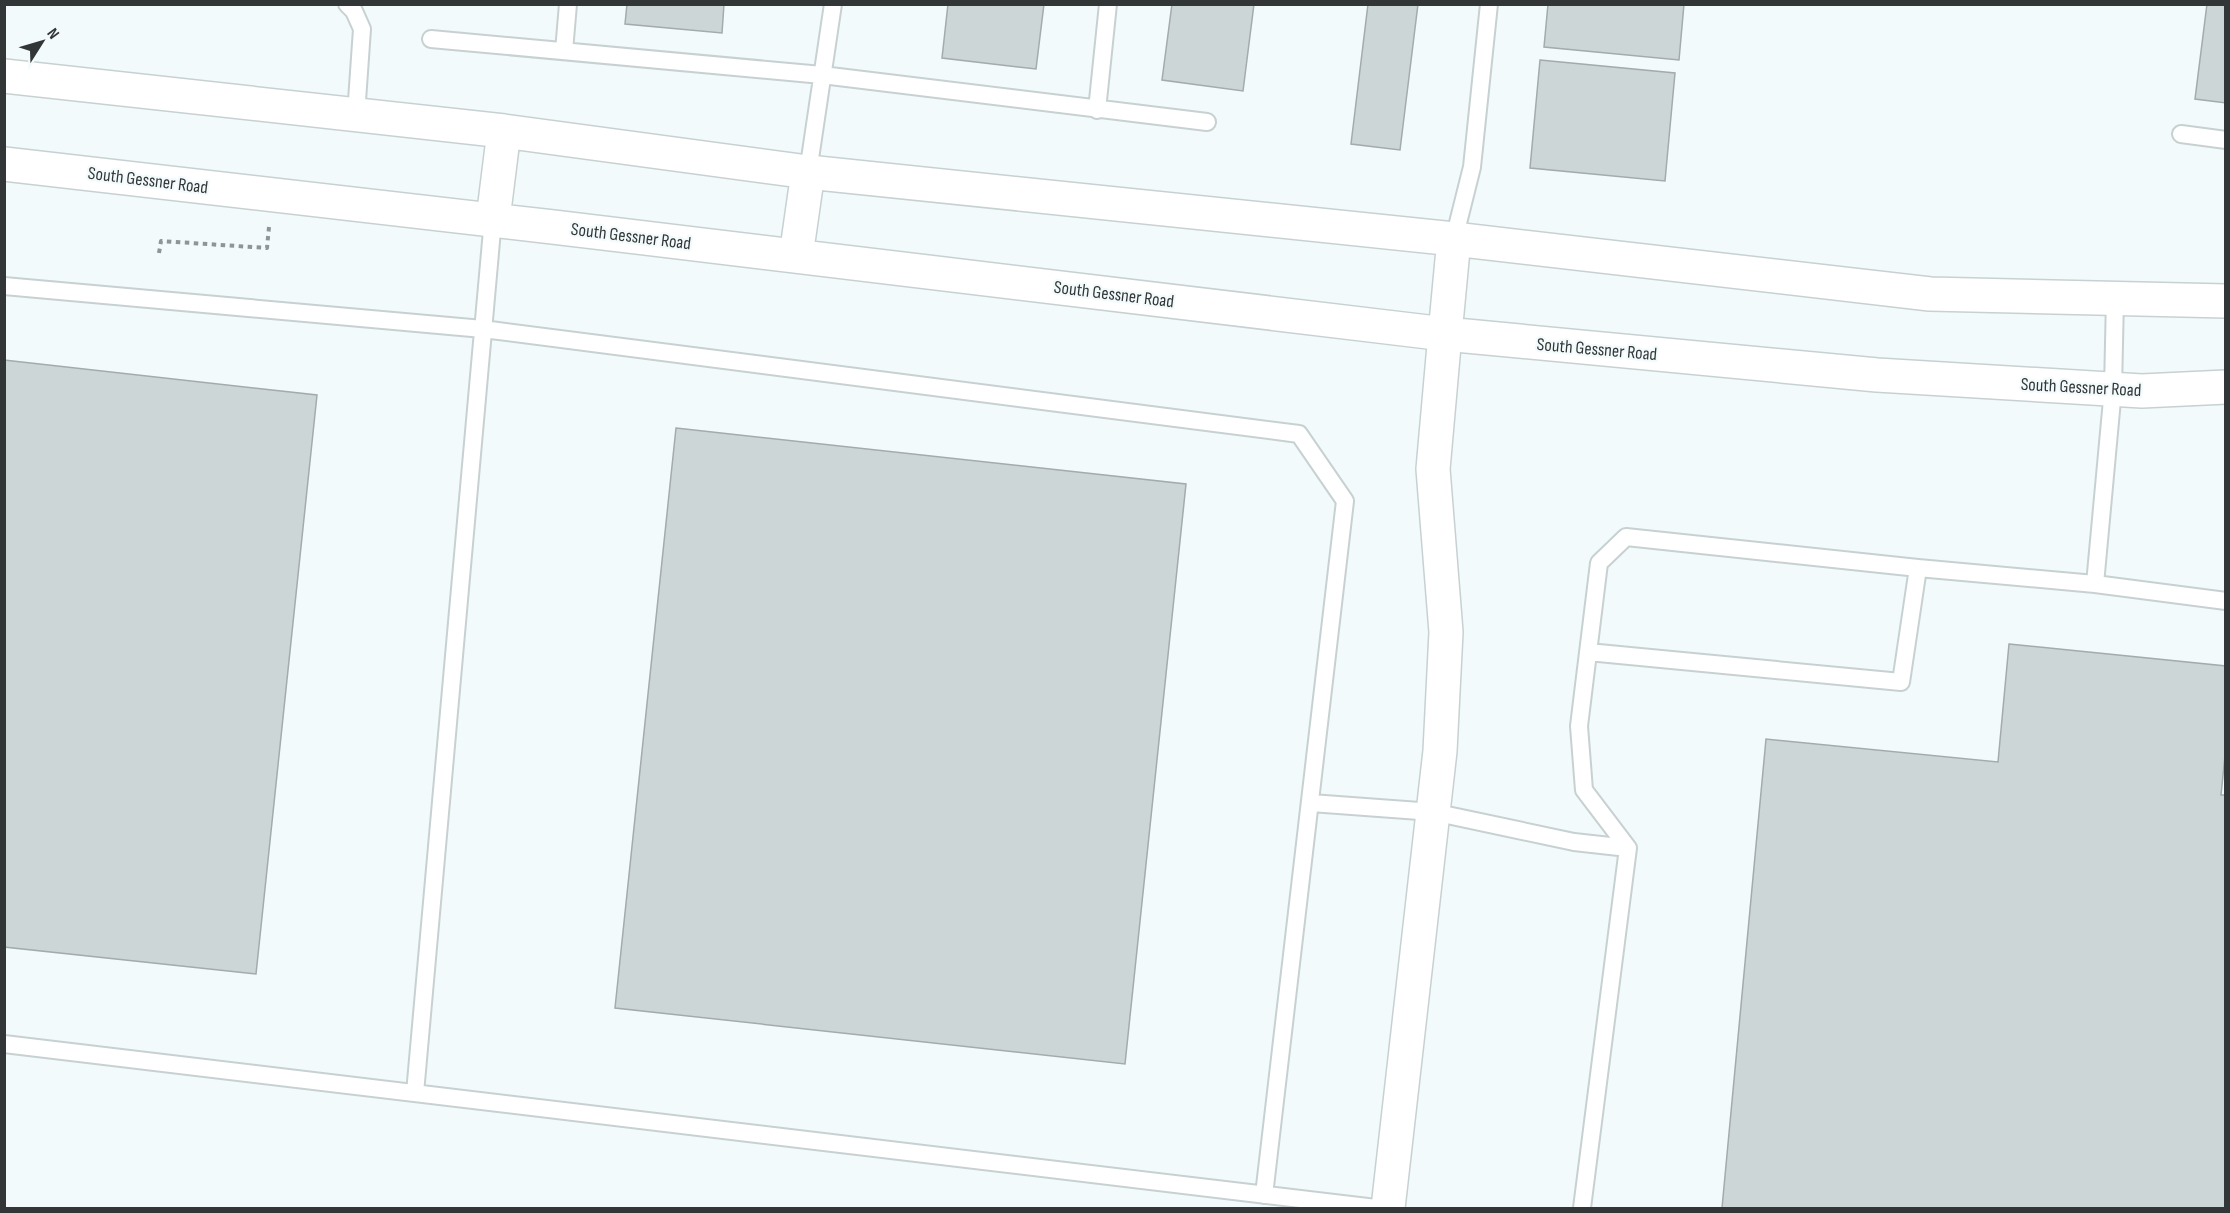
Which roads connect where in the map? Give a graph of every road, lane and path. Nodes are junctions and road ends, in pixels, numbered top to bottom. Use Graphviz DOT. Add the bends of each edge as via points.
graph roads {
  1 [pos="347,4"];
  2 [pos="568,4"];
  3 [pos="833,4"];
  4 [pos="1108,4"];
  5 [pos="1489,4"];
  6 [pos="431,39"];
  7 [pos="564,51"];
  8 [pos="822,75"];
  9 [pos="4,76"];
  10 [pos="1097,110"];
  11 [pos="356,115"];
  12 [pos="1207,122"];
  13 [pos="504,131"];
  14 [pos="2181,134"];
  15 [pos="2226,140"];
  16 [pos="4,164"];
  17 [pos="808,172"];
  18 [pos="493,219"];
  19 [pos="269,224"];
  20 [pos="1454,239"];
  21 [pos="159,253"];
  22 [pos="796,256"];
  23 [pos="4,286"];
  24 [pos="2115,298"];
  25 [pos="2226,301"];
  26 [pos="483,329"];
  27 [pos="1445,334"];
  28 [pos="2226,387"];
  29 [pos="2113,389"];
  30 [pos="1918,568"];
  31 [pos="2095,584"];
  32 [pos="2226,601"];
  33 [pos="1588,652"];
  34 [pos="1311,803"];
  35 [pos="1433,812"];
  36 [pos="1628,848"];
  37 [pos="4,1044"];
  38 [pos="414,1093"];
  39 [pos="1264,1195"];
  40 [pos="1376,1209"];
  41 [pos="1388,1209"];
  42 [pos="1582,1209"];
  1 -- 11 [label="lane" via="362,29"];
  2 -- 7 [label="lane"];
  3 -- 8 [label="lane"];
  4 -- 10 [label="lane"];
  5 -- 20 [label="lane" via="1472,167"];
  6 -- 7 [label="lane"];
  7 -- 8 [label="lane"];
  8 -- 10 [label="lane"];
  8 -- 17 [label="lane"];
  9 -- 11 [label="main road"];
  10 -- 12 [label="lane"];
  11 -- 13 [label="main road"];
  13 -- 17 [label="main road"];
  13 -- 18 [label="main road"];
  14 -- 15 [label="lane"];
  16 -- 18 [label="main road, South Gessner Road"];
  17 -- 20 [label="main road"];
  17 -- 22 [label="main road"];
  18 -- 22 [label="main road, South Gessner Road"];
  18 -- 26 [label="lane"];
  19 -- 21 [label="path" via="267,248 161,241"];
  20 -- 24 [label="main road" via="1930,294"];
  20 -- 27 [label="main road"];
  22 -- 27 [label="main road, South Gessner Road"];
  23 -- 26 [label="lane"];
  24 -- 25 [label="main road"];
  24 -- 29 [label="lane"];
  26 -- 34 [label="lane" via="1299,434 1345,501"];
  26 -- 38 [label="lane"];
  27 -- 29 [label="main road, South Gessner Road" via="1877,375"];
  27 -- 35 [label="main road" via="1433,469 1446,632"];
  28 -- 29 [label="main road, South Gessner Road"];
  29 -- 31 [label="lane"];
  30 -- 31 [label="lane"];
  30 -- 33 [label="lane" via="1626,537 1599,563"];
  30 -- 33 [label="lane" via="1900,682"];
  31 -- 32 [label="lane"];
  33 -- 36 [label="lane" via="1579,726 1584,790"];
  34 -- 35 [label="lane"];
  34 -- 39 [label="lane"];
  35 -- 36 [label="lane" via="1574,842"];
  35 -- 41 [label="main road"];
  36 -- 42 [label="lane"];
  37 -- 38 [label="lane"];
  38 -- 39 [label="lane"];
  39 -- 40 [label="lane"];
}
